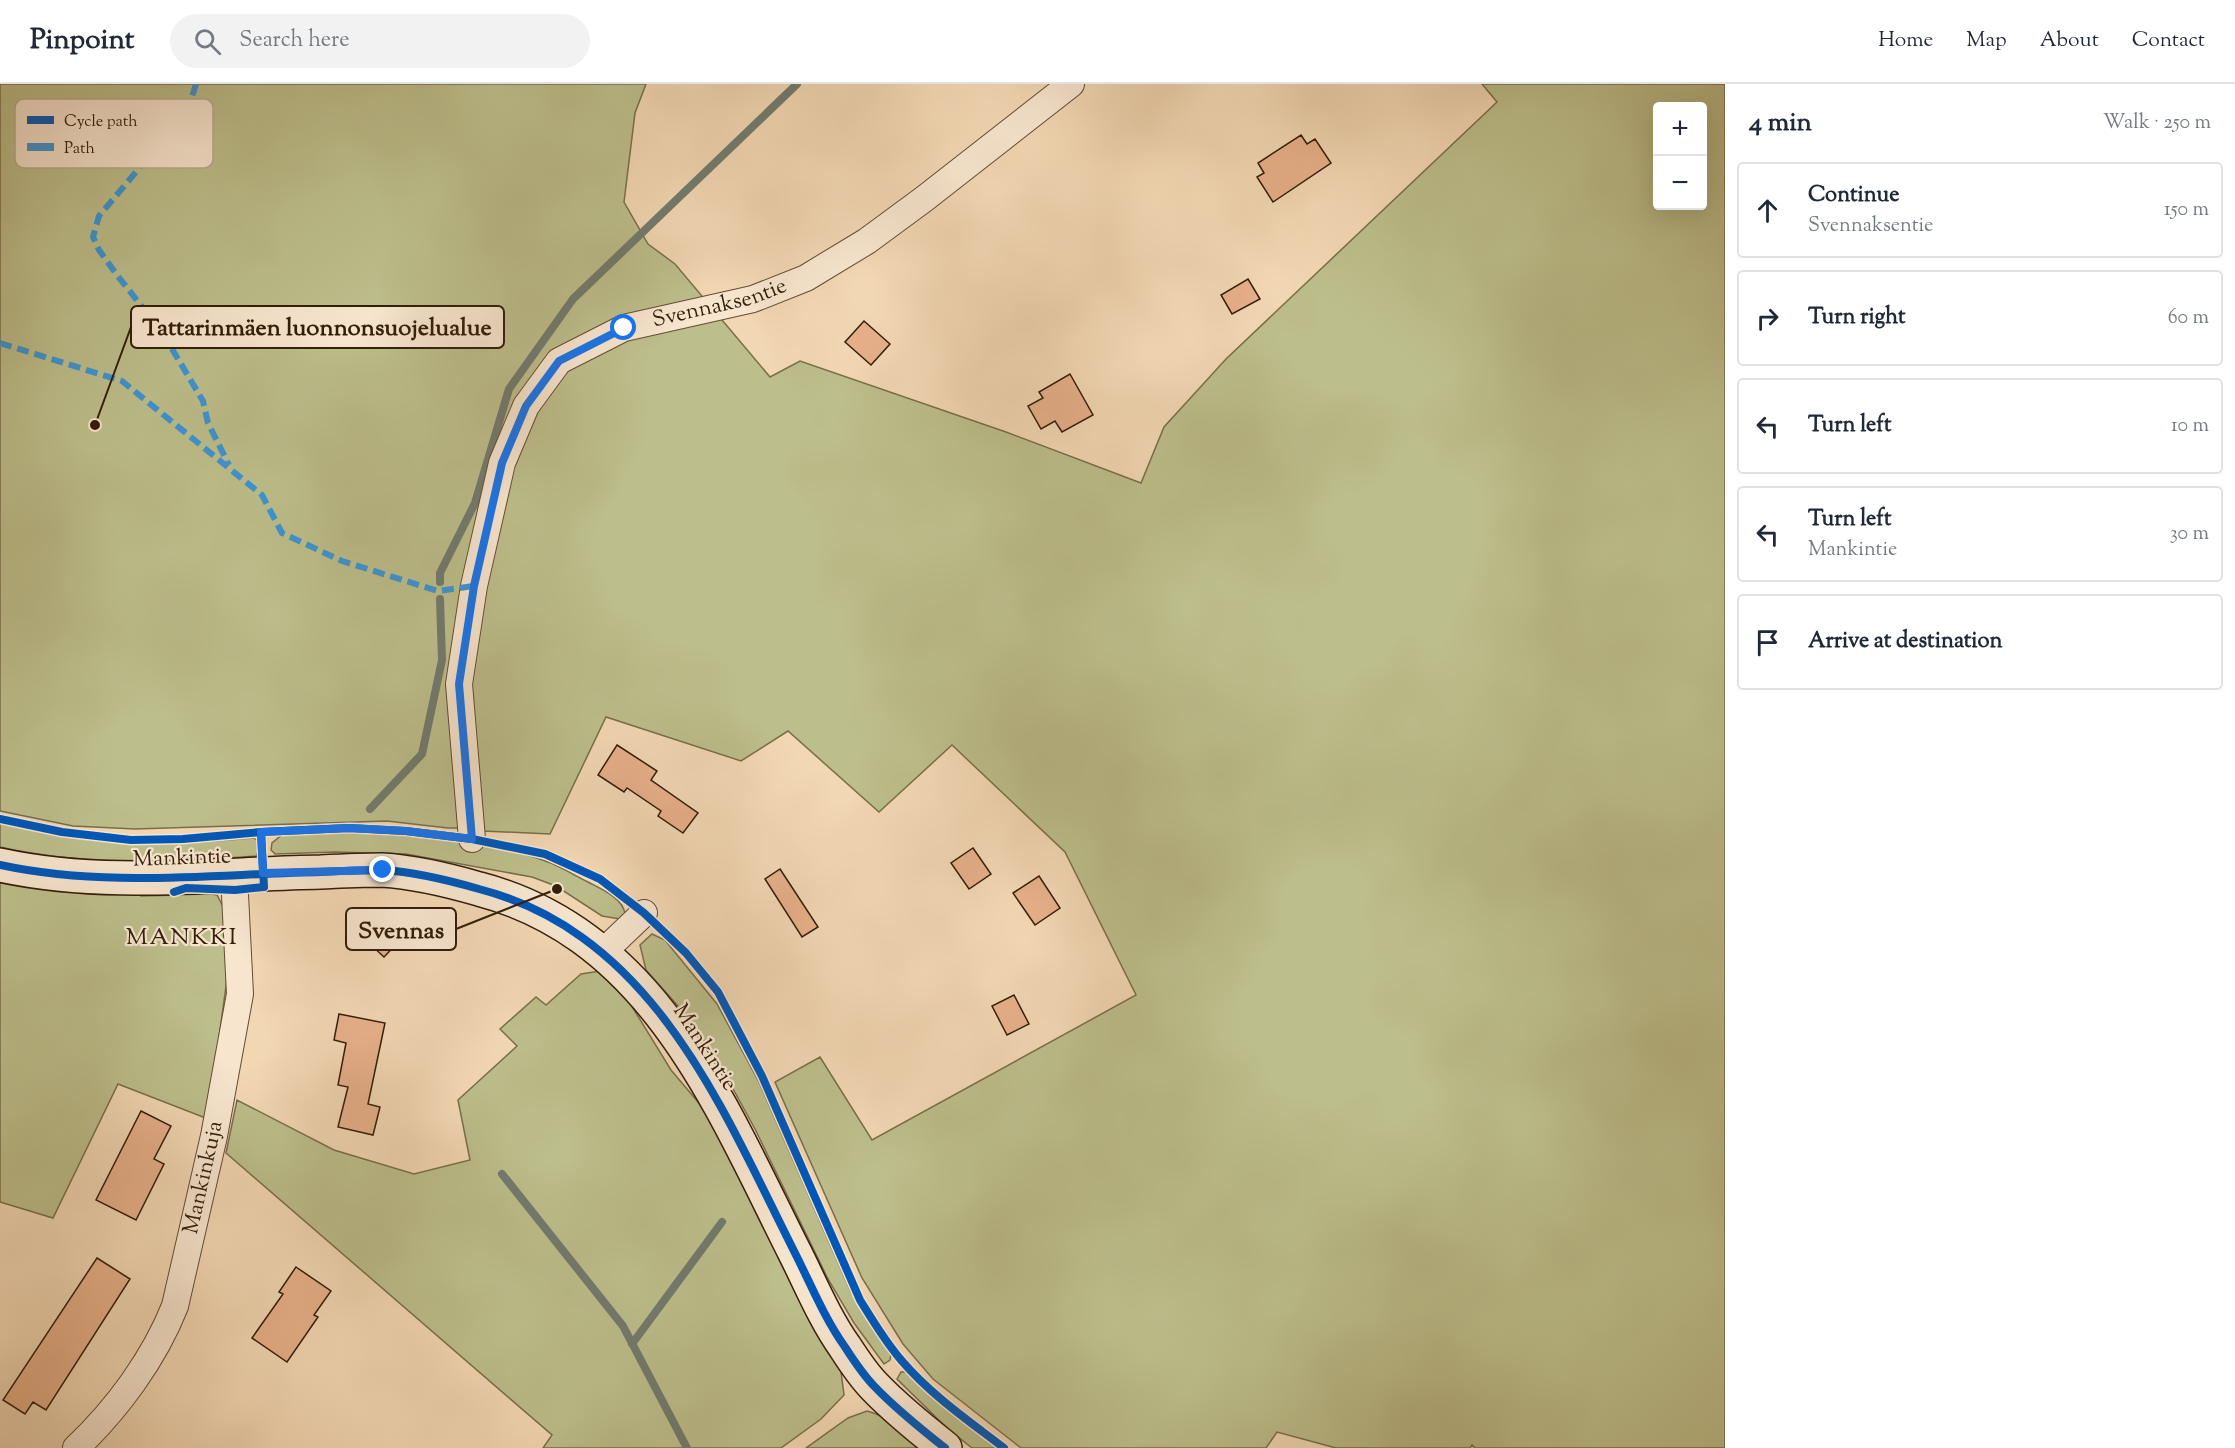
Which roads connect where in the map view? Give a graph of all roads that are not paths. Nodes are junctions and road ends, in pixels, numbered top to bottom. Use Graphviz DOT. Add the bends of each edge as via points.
graph roads {
  1 [pos="1071,84"];
  2 [pos="472,839"];
  3 [pos="0,865"];
  4 [pos="234,875"];
  5 [pos="644,913"];
  6 [pos="603,952"];
  7 [pos="76,1448"];
  8 [pos="945,1448"];
  1 -- 2 [label="street, Svennaksentie" via="924,199 806,278 753,299 624,328 559,361 526,406 502,463 474,586 459,684"];
  3 -- 4 [label="street, Mankintie" via="29,872 106,878"];
  4 -- 6 [label="street, Mankintie" via="383,870 431,877 529,906"];
  4 -- 7 [label="street, Mankinkuja" via="240,994 214,1136 175,1306 164,1333 131,1385"];
  5 -- 6 [label="street"];
  6 -- 8 [label="street, Mankintie" via="661,1012 691,1056 843,1344 873,1386"];
}
